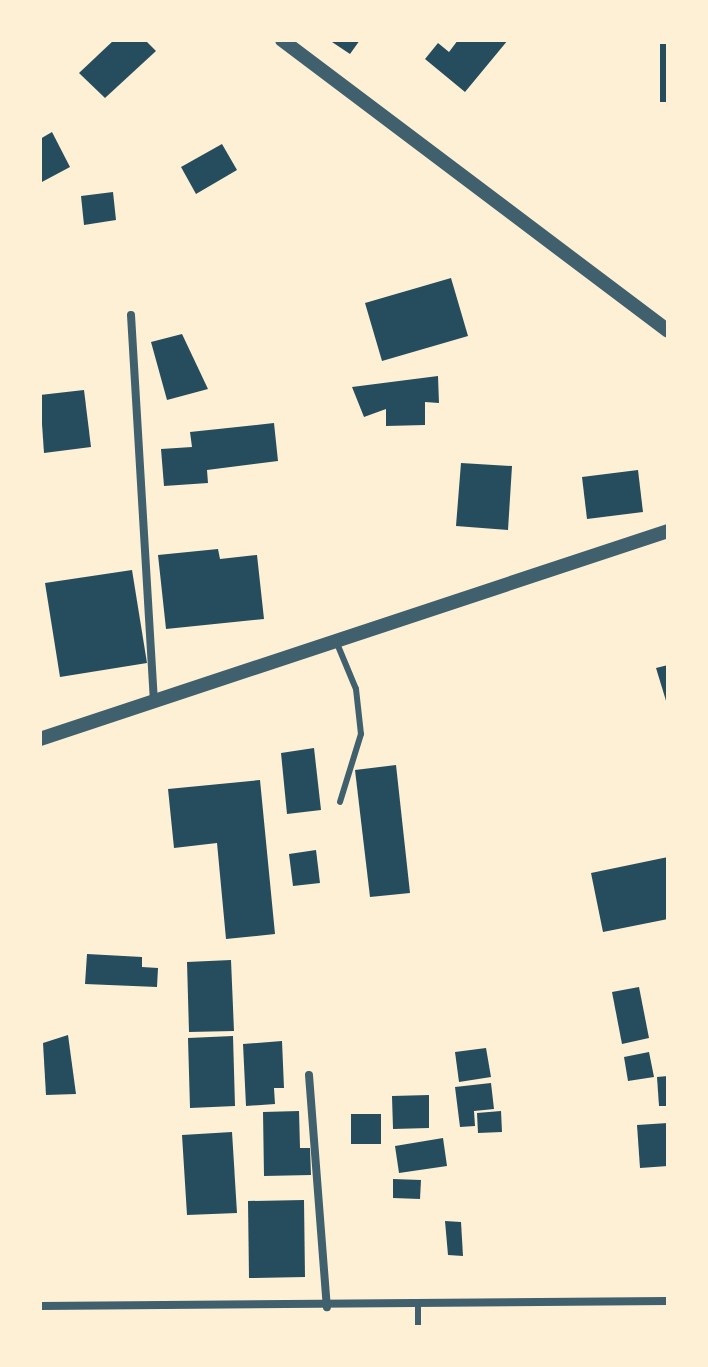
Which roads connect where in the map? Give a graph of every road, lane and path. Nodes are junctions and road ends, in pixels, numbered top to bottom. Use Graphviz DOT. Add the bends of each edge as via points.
graph roads {
  1 [pos="282,40"];
  2 [pos="131,315"];
  3 [pos="668,331"];
  4 [pos="668,531"];
  5 [pos="336,641"];
  6 [pos="154,700"];
  7 [pos="40,739"];
  8 [pos="340,802"];
  9 [pos="309,1075"];
  10 [pos="668,1301"];
  11 [pos="418,1302"];
  12 [pos="40,1306"];
  13 [pos="327,1307"];
  14 [pos="418,1327"];
  1 -- 3 [label="street"];
  2 -- 6 [label="street"];
  4 -- 5 [label="street"];
  5 -- 6 [label="street"];
  5 -- 8 [label="lane" via="361,724"];
  6 -- 7 [label="street"];
  9 -- 13 [label="street"];
  10 -- 11 [label="street"];
  11 -- 13 [label="street"];
  11 -- 14 [label="lane"];
  12 -- 13 [label="street"];
}
